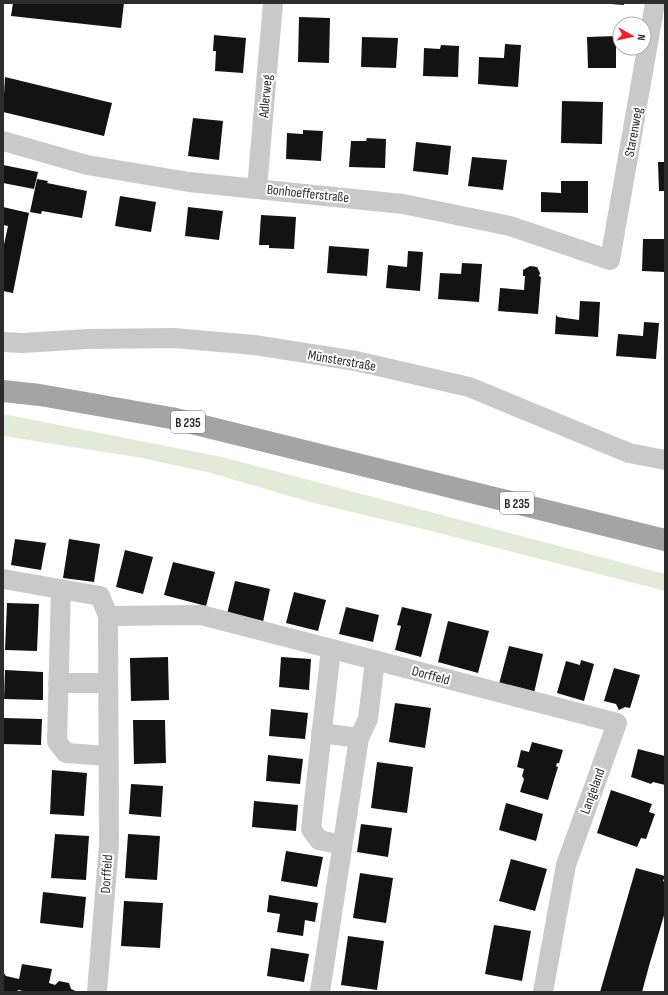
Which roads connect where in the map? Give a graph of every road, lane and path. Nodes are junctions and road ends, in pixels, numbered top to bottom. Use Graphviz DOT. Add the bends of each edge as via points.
graph roads {
  1 [pos="273,3"];
  2 [pos="655,3"];
  3 [pos="3,141"];
  4 [pos="257,188"];
  5 [pos="610,260"];
  6 [pos="3,342"];
  7 [pos="3,391"];
  8 [pos="665,460"];
  9 [pos="665,540"];
  10 [pos="3,579"];
  11 [pos="61,589"];
  12 [pos="108,616"];
  13 [pos="331,649"];
  14 [pos="376,660"];
  15 [pos="58,683"];
  16 [pos="108,683"];
  17 [pos="487,690"];
  18 [pos="321,733"];
  19 [pos="358,738"];
  20 [pos="108,756"];
  21 [pos="342,845"];
  22 [pos="97,992"];
  23 [pos="320,992"];
  24 [pos="543,992"];
  1 -- 4 [label="street, Adlerweg"];
  2 -- 5 [label="street, Starenweg"];
  3 -- 4 [label="street, Bonhoefferstraße" via="87,165 189,182"];
  4 -- 5 [label="street, Bonhoefferstraße" via="410,205 510,226"];
  6 -- 8 [label="street, Münsterstraße" via="174,338 254,345 356,361 469,387 629,453"];
  7 -- 9 [label="main road, B 235" via="72,400 171,418"];
  10 -- 11 [label="street, Dorffeld"];
  11 -- 12 [label="street, Dorffeld" via="100,596"];
  11 -- 15 [label="street"];
  12 -- 13 [label="street, Dorffeld" via="201,615"];
  12 -- 16 [label="street, Dorffeld"];
  13 -- 14 [label="street, Dorffeld"];
  13 -- 18 [label="street"];
  14 -- 17 [label="street, Dorffeld"];
  14 -- 19 [label="street" via="368,719"];
  15 -- 16 [label="street"];
  15 -- 20 [label="street" via="57,742 66,753"];
  16 -- 20 [label="street, Dorffeld"];
  17 -- 24 [label="street, Langeland" via="617,723 566,865"];
  18 -- 19 [label="street"];
  18 -- 21 [label="street" via="311,830 319,840"];
  19 -- 21 [label="street"];
  20 -- 22 [label="street, Dorffeld" via="109,844"];
  21 -- 23 [label="street"];
}
